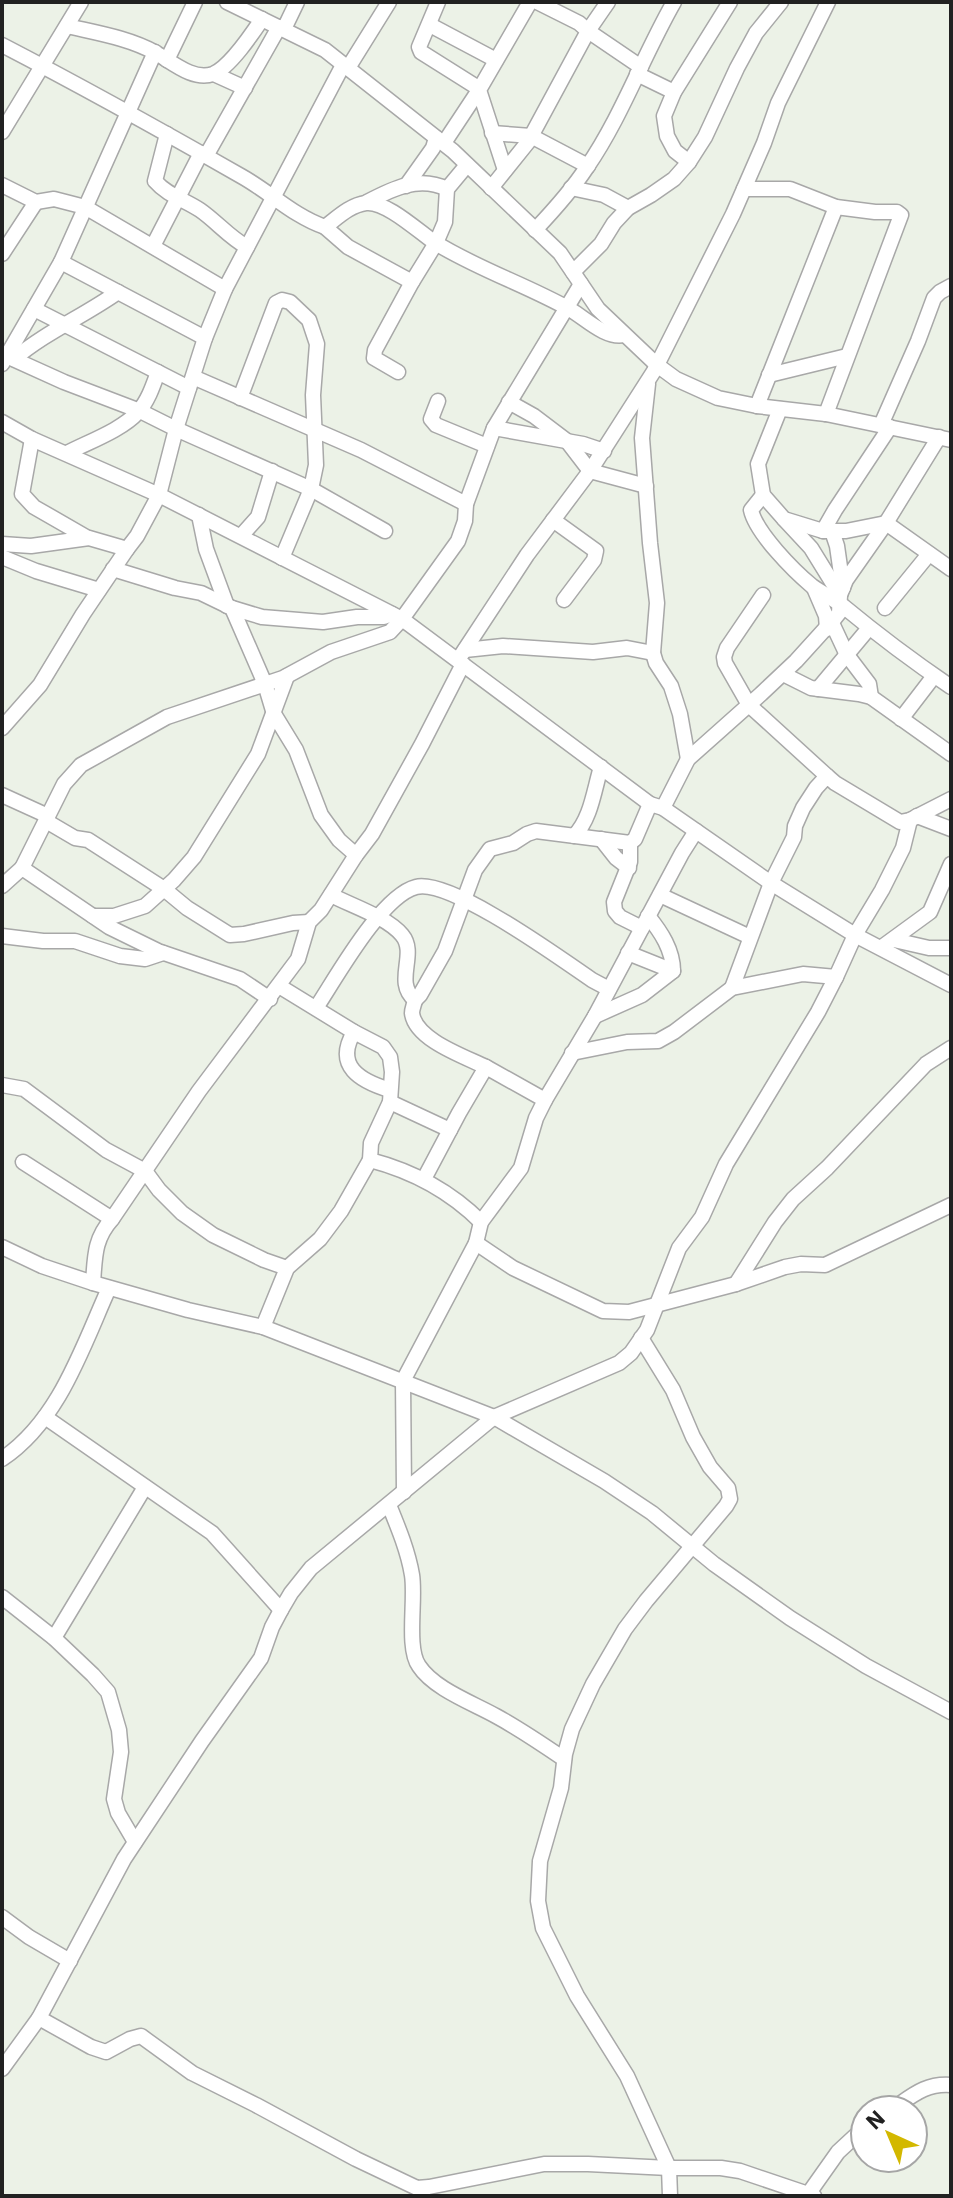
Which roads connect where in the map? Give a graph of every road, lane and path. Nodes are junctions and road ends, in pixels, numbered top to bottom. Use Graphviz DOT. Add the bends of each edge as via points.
graph roads {
  1 [pos="81,2"];
  2 [pos="195,2"];
  3 [pos="227,2"];
  4 [pos="297,2"];
  5 [pos="389,2"];
  6 [pos="438,2"];
  7 [pos="530,2"];
  8 [pos="537,2"];
  9 [pos="608,2"];
  10 [pos="674,2"];
  11 [pos="730,2"];
  12 [pos="781,2"];
  13 [pos="828,2"];
  14 [pos="262,19"];
  15 [pos="430,25"];
  16 [pos="67,26"];
  17 [pos="282,28"];
  18 [pos="588,31"];
  19 [pos="2,45"];
  20 [pos="161,56"];
  21 [pos="496,60"];
  22 [pos="42,66"];
  23 [pos="345,66"];
  24 [pos="639,70"];
  25 [pos="214,74"];
  26 [pos="245,88"];
  27 [pos="479,90"];
  28 [pos="674,92"];
  29 [pos="128,111"];
  30 [pos="2,132"];
  31 [pos="492,133"];
  32 [pos="167,134"];
  33 [pos="531,136"];
  34 [pos="440,140"];
  35 [pos="204,154"];
  36 [pos="689,162"];
  37 [pos="467,165"];
  38 [pos="588,166"];
  39 [pos="505,170"];
  40 [pos="2,185"];
  41 [pos="406,186"];
  42 [pos="491,188"];
  43 [pos="571,188"];
  44 [pos="447,189"];
  45 [pos="744,189"];
  46 [pos="273,196"];
  47 [pos="177,198"];
  48 [pos="36,202"];
  49 [pos="367,202"];
  50 [pos="85,207"];
  51 [pos="836,207"];
  52 [pos="628,208"];
  53 [pos="223,227"];
  54 [pos="325,227"];
  55 [pos="535,230"];
  56 [pos="255,232"];
  57 [pos="436,243"];
  58 [pos="153,246"];
  59 [pos="247,247"];
  60 [pos="2,254"];
  61 [pos="61,262"];
  62 [pos="577,278"];
  63 [pos="412,282"];
  64 [pos="951,286"];
  65 [pos="225,289"];
  66 [pos="118,292"];
  67 [pos="567,308"];
  68 [pos="34,309"];
  69 [pos="64,324"];
  70 [pos="624,335"];
  71 [pos="205,338"];
  72 [pos="847,356"];
  73 [pos="6,358"];
  74 [pos="657,365"];
  75 [pos="158,372"];
  76 [pos="398,372"];
  77 [pos="769,375"];
  78 [pos="649,380"];
  79 [pos="191,383"];
  80 [pos="240,398"];
  81 [pos="438,401"];
  82 [pos="509,402"];
  83 [pos="757,406"];
  84 [pos="780,409"];
  85 [pos="140,411"];
  86 [pos="826,414"];
  87 [pos="2,422"];
  88 [pos="885,426"];
  89 [pos="494,428"];
  90 [pos="176,429"];
  91 [pos="314,430"];
  92 [pos="613,437"];
  93 [pos="642,438"];
  94 [pos="32,439"];
  95 [pos="945,439"];
  96 [pos="567,441"];
  97 [pos="487,446"];
  98 [pos="604,451"];
  99 [pos="67,453"];
  100 [pos="272,471"];
  101 [pos="590,471"];
  102 [pos="646,486"];
  103 [pos="311,489"];
  104 [pos="159,495"];
  105 [pos="763,495"];
  106 [pos="466,504"];
  107 [pos="199,515"];
  108 [pos="53,518"];
  109 [pos="784,519"];
  110 [pos="553,520"];
  111 [pos="886,523"];
  112 [pos="385,531"];
  113 [pos="827,531"];
  114 [pos="241,536"];
  115 [pos="89,538"];
  116 [pos="61,542"];
  117 [pos="2,544"];
  118 [pos="127,549"];
  119 [pos="929,554"];
  120 [pos="2,557"];
  121 [pos="282,558"];
  122 [pos="113,569"];
  123 [pos="951,569"];
  124 [pos="814,587"];
  125 [pos="99,590"];
  126 [pos="763,595"];
  127 [pos="841,596"];
  128 [pos="564,600"];
  129 [pos="230,607"];
  130 [pos="885,608"];
  131 [pos="397,616"];
  132 [pos="829,626"];
  133 [pos="869,628"];
  134 [pos="653,653"];
  135 [pos="847,655"];
  136 [pos="462,658"];
  137 [pos="783,674"];
  138 [pos="287,676"];
  139 [pos="934,676"];
  140 [pos="265,684"];
  141 [pos="951,687"];
  142 [pos="818,689"];
  143 [pos="871,697"];
  144 [pos="749,705"];
  145 [pos="274,714"];
  146 [pos="901,719"];
  147 [pos="2,728"];
  148 [pos="951,754"];
  149 [pos="688,759"];
  150 [pos="601,767"];
  151 [pos="827,776"];
  152 [pos="2,795"];
  153 [pos="951,799"];
  154 [pos="656,806"];
  155 [pos="47,818"];
  156 [pos="913,818"];
  157 [pos="951,829"];
  158 [pos="696,831"];
  159 [pos="574,836"];
  160 [pos="601,839"];
  161 [pos="630,843"];
  162 [pos="356,855"];
  163 [pos="951,864"];
  164 [pos="22,868"];
  165 [pos="629,868"];
  166 [pos="771,883"];
  167 [pos="2,886"];
  168 [pos="164,889"];
  169 [pos="331,895"];
  170 [pos="660,895"];
  171 [pos="464,901"];
  172 [pos="93,916"];
  173 [pos="377,917"];
  174 [pos="309,922"];
  175 [pos="645,922"];
  176 [pos="855,935"];
  177 [pos="2,936"];
  178 [pos="750,937"];
  179 [pos="888,944"];
  180 [pos="951,948"];
  181 [pos="163,953"];
  182 [pos="628,953"];
  183 [pos="673,971"];
  184 [pos="836,977"];
  185 [pos="951,985"];
  186 [pos="279,986"];
  187 [pos="732,988"];
  188 [pos="609,989"];
  189 [pos="270,999"];
  190 [pos="415,1000"];
  191 [pos="316,1008"];
  192 [pos="595,1016"];
  193 [pos="354,1032"];
  194 [pos="951,1048"];
  195 [pos="572,1053"];
  196 [pos="486,1067"];
  197 [pos="4,1090"];
  198 [pos="390,1096"];
  199 [pos="545,1100"];
  200 [pos="450,1130"];
  201 [pos="370,1160"];
  202 [pos="23,1162"];
  203 [pos="145,1171"];
  204 [pos="424,1179"];
  205 [pos="951,1205"];
  206 [pos="112,1219"];
  207 [pos="481,1222"];
  208 [pos="476,1243"];
  209 [pos="2,1247"];
  210 [pos="287,1268"];
  211 [pos="93,1283"];
  212 [pos="736,1284"];
  213 [pos="109,1288"];
  214 [pos="657,1304"];
  215 [pos="263,1327"];
  216 [pos="641,1338"];
  217 [pos="403,1381"];
  218 [pos="45,1417"];
  219 [pos="494,1417"];
  220 [pos="2,1459"];
  221 [pos="145,1487"];
  222 [pos="404,1492"];
  223 [pos="389,1505"];
  224 [pos="692,1545"];
  225 [pos="2,1597"];
  226 [pos="281,1610"];
  227 [pos="54,1638"];
  228 [pos="951,1712"];
  229 [pos="564,1759"];
  230 [pos="135,1842"];
  231 [pos="2,1917"];
  232 [pos="70,1961"];
  233 [pos="39,2018"];
  234 [pos="2,2069"];
  235 [pos="951,2085"];
  236 [pos="916,2094"];
  237 [pos="849,2142"];
  238 [pos="669,2168"];
  239 [pos="811,2195"];
  240 [pos="670,2196"];
  1 -- 16 [label="street"];
  2 -- 20 [label="street"];
  3 -- 14 [label="street"];
  4 -- 17 [label="street"];
  5 -- 23 [label="street"];
  6 -- 15 [label="street"];
  7 -- 21 [label="street"];
  8 -- 18 [label="street"];
  9 -- 18 [label="street"];
  10 -- 24 [label="street"];
  11 -- 28 [label="street"];
  12 -- 36 [label="street" via="756,33"];
  13 -- 45 [label="street" via="778,103"];
  14 -- 17 [label="street"];
  14 -- 25 [label="street"];
  15 -- 21 [label="street"];
  15 -- 27 [label="street" via="421,52"];
  16 -- 20 [label="street" via="120,38"];
  16 -- 22 [label="street"];
  17 -- 23 [label="street"];
  17 -- 26 [label="street"];
  18 -- 24 [label="street"];
  18 -- 33 [label="street"];
  19 -- 22 [label="street"];
  20 -- 25 [label="street" via="182,69"];
  20 -- 29 [label="street"];
  21 -- 27 [label="street"];
  22 -- 29 [label="street"];
  22 -- 30 [label="street"];
  23 -- 34 [label="street"];
  23 -- 46 [label="street"];
  24 -- 28 [label="street"];
  24 -- 38 [label="street"];
  25 -- 26 [label="street"];
  26 -- 35 [label="street"];
  27 -- 31 [label="street"];
  27 -- 34 [label="street"];
  28 -- 36 [label="street" via="664,116 667,136"];
  29 -- 32 [label="street"];
  29 -- 50 [label="street"];
  31 -- 33 [label="street"];
  31 -- 39 [label="street"];
  32 -- 35 [label="street"];
  32 -- 47 [label="street" via="155,181"];
  33 -- 38 [label="street"];
  33 -- 39 [label="street"];
  34 -- 37 [label="street"];
  34 -- 41 [label="street"];
  35 -- 46 [label="street"];
  35 -- 47 [label="street"];
  36 -- 52 [label="street" via="674,179"];
  37 -- 42 [label="street"];
  37 -- 44 [label="street"];
  38 -- 43 [label="street"];
  39 -- 42 [label="street"];
  40 -- 48 [label="street"];
  41 -- 44 [label="street" via="438,184"];
  41 -- 49 [label="street"];
  42 -- 55 [label="street"];
  43 -- 52 [label="street" via="604,195"];
  43 -- 55 [label="street"];
  44 -- 57 [label="street" via="445,222"];
  45 -- 51 [label="street" via="790,189"];
  45 -- 74 [label="street"];
  46 -- 54 [label="street"];
  46 -- 56 [label="street"];
  47 -- 53 [label="street"];
  47 -- 58 [label="street"];
  48 -- 50 [label="street" via="54,199"];
  48 -- 60 [label="street"];
  49 -- 54 [label="street"];
  49 -- 57 [label="street"];
  50 -- 58 [label="street"];
  50 -- 61 [label="street"];
  51 -- 72 [label="street" via="901,215"];
  51 -- 77 [label="street"];
  52 -- 62 [label="street"];
  53 -- 56 [label="street"];
  53 -- 59 [label="street"];
  54 -- 63 [label="street" via="348,247"];
  55 -- 62 [label="street"];
  56 -- 59 [label="street"];
  57 -- 63 [label="street"];
  57 -- 67 [label="street"];
  58 -- 65 [label="street"];
  59 -- 65 [label="street"];
  61 -- 66 [label="street"];
  61 -- 68 [label="street"];
  62 -- 67 [label="street"];
  62 -- 70 [label="street"];
  63 -- 76 [label="street" via="375,350 374,358"];
  64 -- 88 [label="street" via="936,295"];
  65 -- 71 [label="street"];
  66 -- 69 [label="street"];
  66 -- 71 [label="street"];
  67 -- 70 [label="street" via="610,335"];
  67 -- 82 [label="street"];
  68 -- 69 [label="street"];
  68 -- 73 [label="street"];
  69 -- 73 [label="street"];
  69 -- 75 [label="street"];
  70 -- 74 [label="street"];
  71 -- 79 [label="street"];
  72 -- 77 [label="street"];
  72 -- 86 [label="street"];
  73 -- 85 [label="street"];
  74 -- 78 [label="street"];
  74 -- 83 [label="street" via="718,398"];
  75 -- 79 [label="street"];
  75 -- 85 [label="street"];
  77 -- 83 [label="street"];
  78 -- 92 [label="street"];
  78 -- 93 [label="street"];
  79 -- 80 [label="street"];
  79 -- 90 [label="street"];
  80 -- 91 [label="street"];
  80 -- 91 [label="street" via="276,303 290,302 309,320 317,344"];
  81 -- 97 [label="street" via="431,419 436,425"];
  82 -- 89 [label="street"];
  82 -- 96 [label="street"];
  83 -- 84 [label="street"];
  84 -- 86 [label="street"];
  84 -- 105 [label="street" via="758,464"];
  85 -- 90 [label="street"];
  85 -- 99 [label="street"];
  86 -- 88 [label="street"];
  87 -- 94 [label="street"];
  88 -- 95 [label="street"];
  88 -- 113 [label="street"];
  89 -- 96 [label="street"];
  89 -- 97 [label="street"];
  90 -- 100 [label="street"];
  90 -- 104 [label="street"];
  91 -- 103 [label="street"];
  91 -- 106 [label="street"];
  92 -- 93 [label="street"];
  92 -- 98 [label="street"];
  93 -- 102 [label="street"];
  94 -- 99 [label="street"];
  94 -- 108 [label="street" via="22,494"];
  95 -- 111 [label="street"];
  96 -- 98 [label="street"];
  96 -- 101 [label="street"];
  97 -- 106 [label="street"];
  98 -- 101 [label="street"];
  99 -- 104 [label="street"];
  100 -- 103 [label="street"];
  100 -- 114 [label="street" via="258,517"];
  101 -- 102 [label="street"];
  101 -- 110 [label="street"];
  102 -- 134 [label="street" via="657,603"];
  103 -- 112 [label="street"];
  103 -- 121 [label="street"];
  104 -- 107 [label="street"];
  104 -- 118 [label="street"];
  105 -- 109 [label="street"];
  105 -- 124 [label="street" via="751,510 753,519 779,555"];
  106 -- 131 [label="street" via="458,541"];
  107 -- 114 [label="street"];
  107 -- 129 [label="street" via="206,549"];
  108 -- 115 [label="street"];
  108 -- 116 [label="street"];
  109 -- 113 [label="street"];
  109 -- 127 [label="street" via="811,548"];
  110 -- 128 [label="street" via="596,551"];
  110 -- 136 [label="street"];
  111 -- 113 [label="street"];
  111 -- 119 [label="street"];
  111 -- 127 [label="street" via="846,580"];
  113 -- 127 [label="street" via="837,546"];
  114 -- 121 [label="street"];
  115 -- 116 [label="street"];
  115 -- 118 [label="street"];
  116 -- 117 [label="street"];
  118 -- 122 [label="street"];
  119 -- 123 [label="street"];
  119 -- 130 [label="street"];
  120 -- 125 [label="street"];
  121 -- 131 [label="street"];
  122 -- 125 [label="street"];
  122 -- 129 [label="street" via="201,593"];
  124 -- 127 [label="street"];
  124 -- 132 [label="street"];
  125 -- 147 [label="street" via="40,685"];
  126 -- 144 [label="street" via="724,657"];
  127 -- 132 [label="street" via="839,613"];
  127 -- 133 [label="street"];
  129 -- 131 [label="street" via="262,617 323,622"];
  129 -- 140 [label="street"];
  131 -- 136 [label="street"];
  131 -- 138 [label="street" via="390,632 331,652"];
  132 -- 135 [label="street"];
  132 -- 137 [label="street"];
  133 -- 135 [label="street"];
  133 -- 139 [label="street"];
  134 -- 136 [label="street" via="503,646"];
  134 -- 149 [label="street" via="671,686"];
  135 -- 142 [label="street"];
  135 -- 143 [label="street" via="869,684"];
  136 -- 150 [label="street"];
  136 -- 162 [label="street" via="388,807"];
  137 -- 142 [label="street"];
  137 -- 144 [label="street"];
  138 -- 140 [label="street"];
  138 -- 145 [label="street"];
  139 -- 141 [label="street"];
  139 -- 146 [label="street"];
  140 -- 145 [label="street"];
  140 -- 155 [label="street" via="167,717 81,765 64,784"];
  142 -- 143 [label="street"];
  143 -- 146 [label="street"];
  144 -- 149 [label="street"];
  144 -- 151 [label="street"];
  145 -- 162 [label="street" via="296,750 321,815"];
  145 -- 168 [label="street" via="258,754 212,830"];
  146 -- 148 [label="street"];
  149 -- 154 [label="street"];
  150 -- 154 [label="street"];
  150 -- 159 [label="street" via="587,815"];
  151 -- 156 [label="street" via="900,822"];
  151 -- 166 [label="street" via="803,808"];
  152 -- 155 [label="street"];
  153 -- 156 [label="street"];
  154 -- 158 [label="street"];
  154 -- 161 [label="street"];
  155 -- 164 [label="street"];
  155 -- 168 [label="street"];
  156 -- 157 [label="street"];
  156 -- 176 [label="street" via="903,848"];
  158 -- 166 [label="street"];
  158 -- 170 [label="street"];
  159 -- 160 [label="street"];
  159 -- 171 [label="street" via="536,831 490,849 475,870"];
  160 -- 161 [label="street"];
  160 -- 165 [label="street"];
  161 -- 165 [label="street"];
  162 -- 169 [label="street"];
  163 -- 179 [label="street" via="930,912"];
  164 -- 167 [label="street"];
  164 -- 172 [label="street"];
  165 -- 175 [label="street" via="615,911"];
  166 -- 176 [label="street"];
  166 -- 178 [label="street"];
  168 -- 172 [label="street" via="145,906"];
  168 -- 174 [label="street" via="230,935"];
  169 -- 173 [label="street"];
  169 -- 174 [label="street"];
  170 -- 175 [label="street"];
  170 -- 178 [label="street"];
  171 -- 173 [label="street" via="431,887 415,887"];
  171 -- 188 [label="street"];
  171 -- 190 [label="street" via="445,951"];
  172 -- 181 [label="street"];
  173 -- 190 [label="street" via="406,940 405,982"];
  173 -- 191 [label="street"];
  174 -- 186 [label="street" via="298,959"];
  175 -- 182 [label="street"];
  175 -- 183 [label="street" via="666,942"];
  176 -- 179 [label="street"];
  176 -- 184 [label="street"];
  177 -- 181 [label="street" via="75,941 145,959"];
  178 -- 187 [label="street"];
  179 -- 180 [label="street"];
  179 -- 185 [label="street"];
  181 -- 189 [label="street" via="240,979"];
  182 -- 183 [label="street"];
  182 -- 188 [label="street"];
  183 -- 192 [label="street" via="642,995"];
  184 -- 187 [label="street" via="803,974"];
  184 -- 214 [label="street" via="726,1164 702,1217 679,1248"];
  186 -- 189 [label="street"];
  186 -- 191 [label="street"];
  187 -- 195 [label="street" via="658,1041"];
  188 -- 192 [label="street"];
  189 -- 203 [label="street"];
  190 -- 196 [label="street" via="412,1013 432,1041"];
  191 -- 193 [label="street"];
  192 -- 195 [label="street"];
  193 -- 198 [label="street" via="383,1047 390,1057"];
  193 -- 198 [label="street" via="347,1060 363,1079"];
  194 -- 212 [label="street" via="926,1064 793,1199"];
  195 -- 199 [label="street"];
  196 -- 199 [label="street"];
  196 -- 200 [label="street"];
  197 -- 203 [label="street" via="24,1089 106,1150"];
  198 -- 200 [label="street"];
  198 -- 201 [label="street" via="371,1143"];
  199 -- 207 [label="street" via="521,1168"];
  200 -- 204 [label="street"];
  201 -- 204 [label="street"];
  201 -- 210 [label="street" via="320,1239"];
  202 -- 206 [label="street"];
  203 -- 206 [label="street"];
  203 -- 210 [label="street" via="182,1213 213,1235"];
  204 -- 207 [label="street"];
  205 -- 212 [label="street" via="825,1265 785,1267"];
  206 -- 211 [label="street" via="97,1241"];
  207 -- 208 [label="street"];
  208 -- 214 [label="street" via="513,1268 603,1311 629,1312"];
  208 -- 217 [label="street"];
  209 -- 211 [label="street"];
  210 -- 215 [label="street"];
  211 -- 213 [label="street"];
  212 -- 214 [label="street"];
  213 -- 215 [label="street"];
  213 -- 218 [label="street"];
  214 -- 216 [label="street"];
  215 -- 217 [label="street"];
  216 -- 219 [label="street" via="619,1363"];
  216 -- 224 [label="street" via="710,1467 728,1488 726,1506"];
  217 -- 219 [label="street"];
  217 -- 222 [label="street"];
  218 -- 220 [label="street" via="18,1449"];
  218 -- 221 [label="street"];
  219 -- 222 [label="street"];
  219 -- 224 [label="street" via="604,1481"];
  221 -- 226 [label="street" via="212,1533"];
  221 -- 227 [label="street"];
  222 -- 223 [label="street"];
  223 -- 226 [label="street" via="311,1568"];
  223 -- 229 [label="street" via="412,1573 417,1665 450,1692"];
  224 -- 228 [label="street" via="790,1618"];
  224 -- 229 [label="street" via="625,1629 593,1684"];
  225 -- 227 [label="street"];
  226 -- 230 [label="street" via="261,1658"];
  227 -- 230 [label="street" via="108,1692 121,1752 114,1799"];
  229 -- 238 [label="street" via="540,1861 543,1928 627,2076"];
  230 -- 232 [label="street"];
  231 -- 232 [label="street"];
  232 -- 233 [label="street"];
  233 -- 234 [label="street"];
  233 -- 238 [label="street" via="106,2052 141,2036 192,2073 417,2188 544,2164"];
  235 -- 236 [label="street" via="929,2086"];
  237 -- 239 [label="street"];
  238 -- 239 [label="street" via="731,2169"];
  238 -- 240 [label="street"];
}
